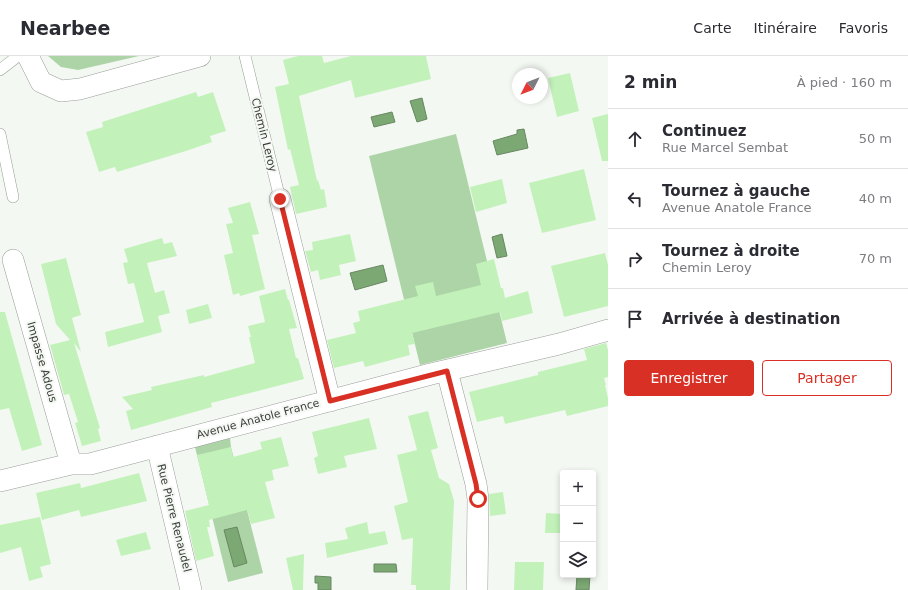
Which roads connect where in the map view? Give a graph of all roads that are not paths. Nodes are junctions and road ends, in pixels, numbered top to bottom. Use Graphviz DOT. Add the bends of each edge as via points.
graph roads {
  1 [pos="18,56"];
  2 [pos="28,56"];
  3 [pos="200,56"];
  4 [pos="244,56"];
  5 [pos="0,70"];
  6 [pos="0,134"];
  7 [pos="13,197"];
  8 [pos="280,199"];
  9 [pos="13,260"];
  10 [pos="608,330"];
  11 [pos="447,371"];
  12 [pos="330,401"];
  13 [pos="157,446"];
  14 [pos="71,464"];
  15 [pos="0,481"];
  16 [pos="191,590"];
  17 [pos="477,590"];
  1 -- 5 [label="lane"];
  2 -- 3 [label="street" via="41,82 61,91 80,89"];
  4 -- 8 [label="lane, Chemin Leroy"];
  6 -- 7 [label="lane"];
  8 -- 12 [label="street, Chemin Leroy"];
  9 -- 14 [label="street, Impasse Adous"];
  10 -- 11 [label="street, Avenue Anatole France"];
  11 -- 12 [label="street, Avenue Anatole France"];
  11 -- 17 [label="street" via="476,484"];
  12 -- 13 [label="street, Avenue Anatole France"];
  13 -- 14 [label="street, Avenue Anatole France" via="90,464"];
  13 -- 16 [label="street, Rue Pierre Renaudel"];
  14 -- 15 [label="street, Avenue Anatole France"];
}
